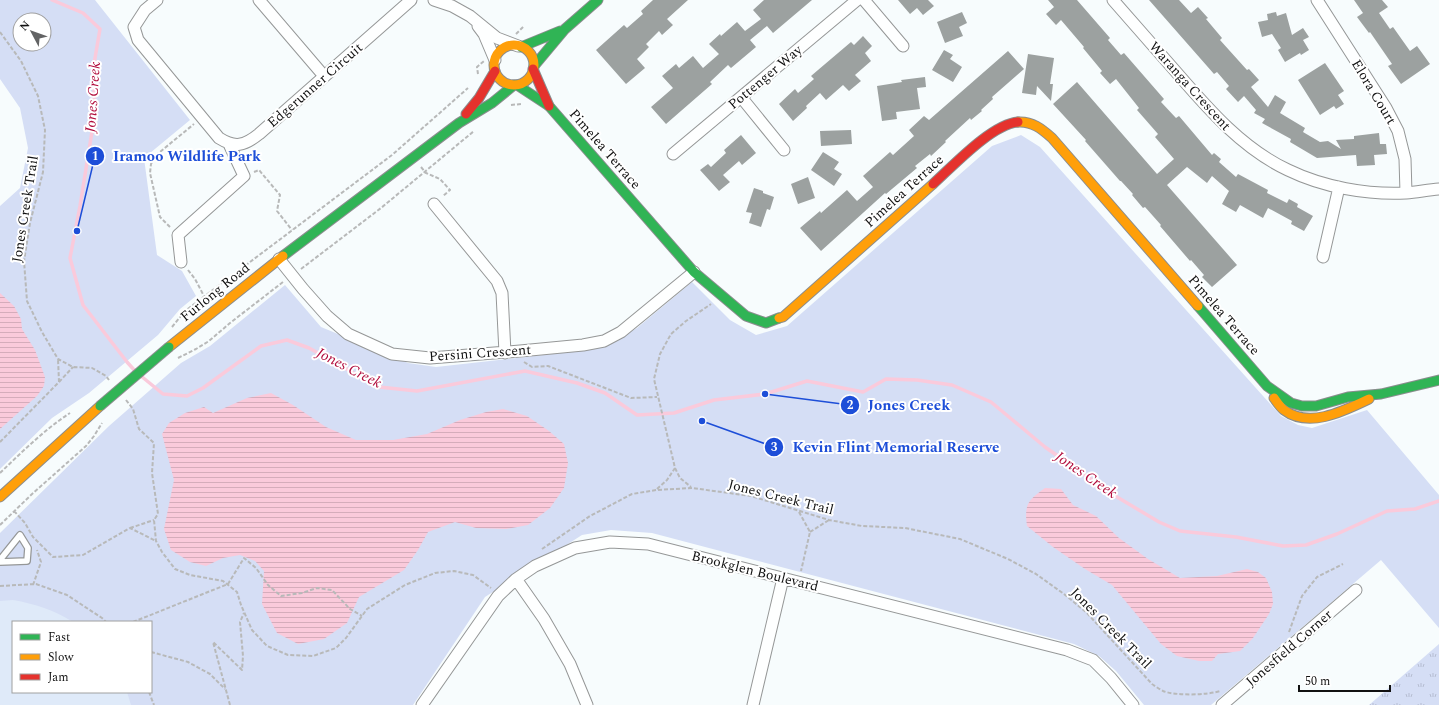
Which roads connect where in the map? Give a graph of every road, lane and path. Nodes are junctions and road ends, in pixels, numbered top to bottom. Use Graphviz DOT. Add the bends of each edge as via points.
graph roads {
  1 [pos="157,0"];
  2 [pos="259,0"];
  3 [pos="411,0"];
  4 [pos="434,0"];
  5 [pos="598,0"];
  6 [pos="857,0"];
  7 [pos="864,0"];
  8 [pos="1113,0"];
  9 [pos="1317,0"];
  10 [pos="470,16"];
  11 [pos="524,26"];
  12 [pos="564,29"];
  13 [pos="0,32"];
  14 [pos="507,42"];
  15 [pos="904,46"];
  16 [pos="520,47"];
  17 [pos="494,62"];
  18 [pos="534,68"];
  19 [pos="478,74"];
  20 [pos="324,76"];
  21 [pos="516,85"];
  22 [pos="470,87"];
  23 [pos="741,97"];
  24 [pos="549,106"];
  25 [pos="202,118"];
  26 [pos="459,123"];
  27 [pos="474,131"];
  28 [pos="229,144"];
  29 [pos="784,150"];
  30 [pos="673,154"];
  31 [pos="414,158"];
  32 [pos="425,172"];
  33 [pos="244,176"];
  34 [pos="1339,187"];
  35 [pos="1439,189"];
  36 [pos="1406,193"];
  37 [pos="434,204"];
  38 [pos="292,230"];
  39 [pos="178,235"];
  40 [pos="301,242"];
  41 [pos="1323,257"];
  42 [pos="279,259"];
  43 [pos="181,262"];
  44 [pos="694,272"];
  45 [pos="292,275"];
  46 [pos="204,296"];
  47 [pos="721,296"];
  48 [pos="171,327"];
  49 [pos="520,352"];
  50 [pos="505,353"];
  51 [pos="58,359"];
  52 [pos="175,359"];
  53 [pos="73,366"];
  54 [pos="1439,380"];
  55 [pos="110,381"];
  56 [pos="59,382"];
  57 [pos="1267,386"];
  58 [pos="1381,394"];
  59 [pos="658,397"];
  60 [pos="124,398"];
  61 [pos="74,411"];
  62 [pos="104,421"];
  63 [pos="0,442"];
  64 [pos="675,468"];
  65 [pos="0,473"];
  66 [pos="692,488"];
  67 [pos="656,490"];
  68 [pos="0,497"];
  69 [pos="14,511"];
  70 [pos="799,512"];
  71 [pos="154,520"];
  72 [pos="830,520"];
  73 [pos="0,525"];
  74 [pos="130,528"];
  75 [pos="810,532"];
  76 [pos="156,541"];
  77 [pos="542,549"];
  78 [pos="0,561"];
  79 [pos="1342,564"];
  80 [pos="783,578"];
  81 [pos="516,579"];
  82 [pos="798,582"];
  83 [pos="228,584"];
  84 [pos="0,586"];
  85 [pos="495,590"];
  86 [pos="1356,590"];
  87 [pos="244,613"];
  88 [pos="362,616"];
  89 [pos="105,621"];
  90 [pos="136,621"];
  91 [pos="1288,636"];
  92 [pos="152,652"];
  93 [pos="226,690"];
  94 [pos="1221,690"];
  95 [pos="149,693"];
  96 [pos="154,705"];
  97 [pos="230,705"];
  98 [pos="422,705"];
  99 [pos="587,705"];
  100 [pos="753,705"];
  101 [pos="1133,705"];
  102 [pos="1222,705"];
  1 -- 25 [label="street" via="145,10 134,27 138,40"];
  2 -- 20 [label="street"];
  3 -- 20 [label="street, Edgerunner Circuit"];
  4 -- 10 [label="street"];
  5 -- 12 [label="street"];
  6 -- 23 [label="street, Pottenger Way"];
  7 -- 15 [label="street"];
  8 -- 34 [label="street, Waranga Crescent" via="1208,109 1235,134 1287,170"];
  9 -- 36 [label="street, Elora Court" via="1398,131 1405,159"];
  10 -- 14 [label="street" via="497,38"];
  10 -- 17 [label="street" via="484,34"];
  11 -- 14 [label="path"];
  12 -- 16 [label="street"];
  12 -- 18 [label="street"];
  13 -- 51 [label="path, Jones Creek Trail" via="21,61 38,96 45,130 43,172 30,223 24,261 27,301"];
  14 -- 16 [label="street"];
  16 -- 17 [label="street" via="507,47 498,54"];
  16 -- 18 [label="street" via="529,53"];
  17 -- 19 [label="path" via="477,67"];
  17 -- 21 [label="street" via="502,81"];
  17 -- 26 [label="street, Furlong Road" via="479,98"];
  18 -- 21 [label="street" via="528,80"];
  18 -- 24 [label="street, Pimelea Terrace"];
  20 -- 28 [label="street, Edgerunner Circuit" via="255,137 243,145"];
  21 -- 24 [label="street, Pimelea Terrace"];
  21 -- 26 [label="street, Furlong Road"];
  22 -- 38 [label="path" via="392,154"];
  23 -- 29 [label="street"];
  23 -- 30 [label="street, Pottenger Way"];
  24 -- 44 [label="street, Pimelea Terrace"];
  25 -- 28 [label="street" via="219,138"];
  25 -- 39 [label="path" via="156,156 151,164 150,173 160,217"];
  26 -- 31 [label="street, Furlong Road"];
  27 -- 32 [label="path"];
  28 -- 33 [label="street"];
  31 -- 32 [label="path"];
  31 -- 40 [label="street, Furlong Road"];
  32 -- 37 [label="path" via="440,178 450,190"];
  32 -- 45 [label="path"];
  33 -- 38 [label="path" via="259,170 280,195 277,211"];
  33 -- 39 [label="street"];
  34 -- 36 [label="street, Waranga Crescent" via="1372,192"];
  34 -- 41 [label="street"];
  35 -- 36 [label="street, Waranga Crescent"];
  37 -- 50 [label="street" via="498,281 502,293"];
  38 -- 40 [label="path"];
  38 -- 46 [label="path"];
  39 -- 43 [label="street"];
  40 -- 42 [label="street, Furlong Road"];
  42 -- 45 [label="street, Persini Crescent"];
  42 -- 68 [label="street, Furlong Road, bridge" via="169,347"];
  43 -- 46 [label="path" via="195,279"];
  44 -- 47 [label="street, Pimelea Terrace"];
  44 -- 49 [label="street, Persini Crescent" via="621,332 604,341"];
  45 -- 50 [label="street, Persini Crescent" via="327,316 348,334 392,354 430,358"];
  45 -- 52 [label="path" via="209,341"];
  46 -- 48 [label="path" via="185,310"];
  47 -- 57 [label="street, Pimelea Terrace" via="746,316 766,323 783,317 989,134 1006,124 1025,122 1039,126 1052,138"];
  47 -- 59 [label="path" via="686,320 671,334 660,354 654,380"];
  49 -- 50 [label="street, Persini Crescent"];
  49 -- 59 [label="path" via="523,362 532,367 548,366 631,398"];
  51 -- 53 [label="path"];
  51 -- 56 [label="path"];
  53 -- 55 [label="path" via="92,368"];
  53 -- 56 [label="path"];
  54 -- 58 [label="street"];
  56 -- 63 [label="path"];
  57 -- 58 [label="street, Pimelea Terrace" via="1291,403 1302,406 1316,406 1348,397"];
  57 -- 58 [label="street, Pimelea Terrace" via="1276,402 1288,413 1301,419 1315,419 1328,415"];
  59 -- 64 [label="path"];
  60 -- 71 [label="path" via="133,409 139,429 154,443 152,473 158,514"];
  61 -- 65 [label="path" via="55,423"];
  62 -- 69 [label="path" via="86,446"];
  64 -- 66 [label="path" via="680,478"];
  64 -- 67 [label="path"];
  66 -- 67 [label="path, Jones Creek Trail"];
  66 -- 70 [label="path, Jones Creek Trail" via="751,496"];
  67 -- 77 [label="path, Jones Creek Trail" via="632,494 590,516"];
  69 -- 73 [label="path"];
  69 -- 74 [label="path" via="33,537 53,557 83,555"];
  70 -- 72 [label="path, Jones Creek Trail"];
  70 -- 75 [label="path"];
  71 -- 74 [label="path"];
  71 -- 76 [label="path"];
  72 -- 75 [label="path"];
  72 -- 94 [label="path, Jones Creek Trail" via="862,526 905,528 960,539 1008,559 1036,574 1086,612 1152,684 1164,691 1196,695"];
  74 -- 76 [label="path"];
  75 -- 82 [label="path"];
  76 -- 83 [label="path" via="175,569 190,576 224,581"];
  78 -- 78 [label="lane" via="20,535 28,548 27,561"];
  79 -- 91 [label="path" via="1317,576 1302,596"];
  80 -- 81 [label="street, Brookglen Boulevard" via="648,544 610,542 575,548 535,566"];
  80 -- 82 [label="street, Brookglen Boulevard"];
  80 -- 100 [label="street"];
  81 -- 98 [label="street, Brookglen Boulevard" via="498,596"];
  81 -- 99 [label="street" via="544,619 570,664"];
  82 -- 101 [label="street, Brookglen Boulevard" via="1067,650 1093,660 1112,678"];
  83 -- 87 [label="path" via="237,592"];
  83 -- 88 [label="path" via="244,558 281,596 317,588 332,590 350,609"];
  83 -- 90 [label="path"];
  84 -- 89 [label="path" via="36,584 73,598"];
  85 -- 88 [label="path" via="473,576 453,570 435,573 405,585 367,609"];
  86 -- 102 [label="street, Jonesfield Corner"];
  87 -- 88 [label="path" via="252,630 267,646 288,655 313,656 336,648"];
  87 -- 93 [label="path" via="240,622 242,670 213,642"];
  92 -- 93 [label="path" via="188,662 210,674"];
  93 -- 97 [label="path"];
  95 -- 96 [label="path"];
}
